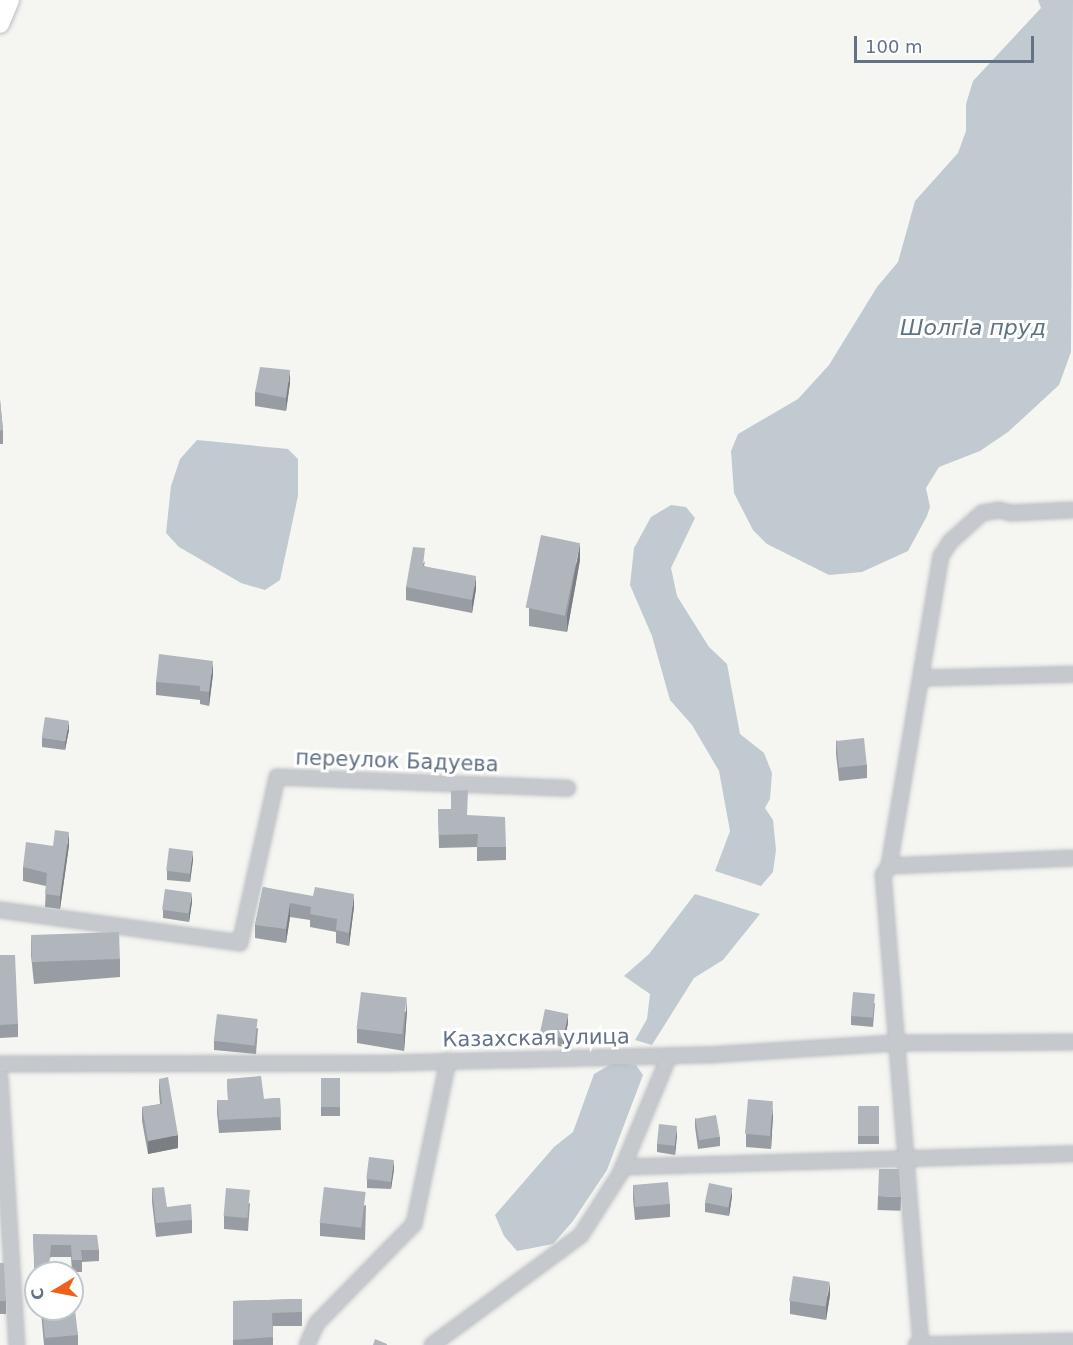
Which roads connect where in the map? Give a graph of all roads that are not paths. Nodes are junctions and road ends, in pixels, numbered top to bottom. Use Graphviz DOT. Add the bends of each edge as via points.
graph roads {
  1 [pos="10,0"];
  2 [pos="0,24"];
  3 [pos="1073,510"];
  4 [pos="1073,674"];
  5 [pos="922,678"];
  6 [pos="568,788"];
  7 [pos="1073,858"];
  8 [pos="889,866"];
  9 [pos="0,909"];
  10 [pos="1073,1042"];
  11 [pos="895,1043"];
  12 [pos="669,1056"];
  13 [pos="448,1061"];
  14 [pos="0,1064"];
  15 [pos="0,1077"];
  16 [pos="1073,1154"];
  17 [pos="908,1157"];
  18 [pos="623,1167"];
  19 [pos="1073,1341"];
  20 [pos="17,1345"];
  21 [pos="307,1345"];
  22 [pos="432,1345"];
  23 [pos="919,1345"];
  1 -- 2 [label="main road"];
  3 -- 5 [label="street" via="982,513 950,542 940,556"];
  4 -- 5 [label="street"];
  5 -- 8 [label="street"];
  6 -- 9 [label="street, переулок Бадуева" via="277,777 240,943"];
  7 -- 8 [label="street"];
  8 -- 11 [label="street" via="883,885"];
  10 -- 11 [label="street, Казахская улица"];
  11 -- 12 [label="street, Казахская улица"];
  11 -- 17 [label="street"];
  12 -- 13 [label="street, Казахская улица"];
  12 -- 18 [label="street"];
  13 -- 14 [label="street, Казахская улица"];
  13 -- 21 [label="street" via="414,1224 317,1323"];
  15 -- 20 [label="street"];
  16 -- 17 [label="street"];
  17 -- 18 [label="street"];
  17 -- 23 [label="street"];
  18 -- 22 [label="street" via="581,1235"];
  19 -- 23 [label="street"];
}
